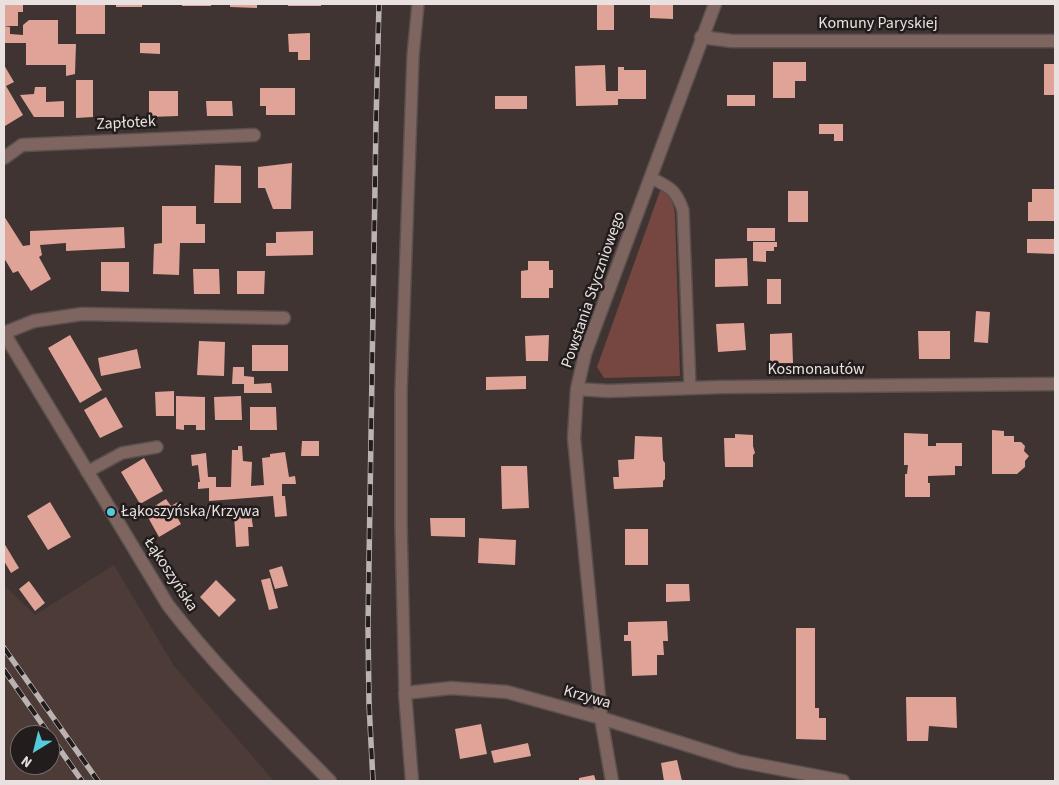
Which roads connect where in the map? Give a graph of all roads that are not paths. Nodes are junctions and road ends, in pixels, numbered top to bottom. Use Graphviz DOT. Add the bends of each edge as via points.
graph roads {
  1 [pos="418,4"];
  2 [pos="715,4"];
  3 [pos="701,37"];
  4 [pos="1055,41"];
  5 [pos="254,135"];
  6 [pos="4,158"];
  7 [pos="650,178"];
  8 [pos="284,318"];
  9 [pos="4,333"];
  10 [pos="1055,384"];
  11 [pos="690,387"];
  12 [pos="577,389"];
  13 [pos="157,447"];
  14 [pos="87,472"];
  15 [pos="405,693"];
  16 [pos="601,718"];
  17 [pos="330,781"];
  18 [pos="412,781"];
  19 [pos="612,781"];
  20 [pos="843,781"];
  1 -- 15 [label="lane" via="413,56 401,391"];
  2 -- 3 [label="street, Powstania Styczniowego"];
  3 -- 4 [label="street, Komuny Paryskiej" via="732,41"];
  3 -- 7 [label="street, Powstania Styczniowego"];
  5 -- 6 [label="street, Zapłotek" via="22,145"];
  7 -- 11 [label="lane" via="670,187 682,210"];
  7 -- 12 [label="street, Powstania Styczniowego" via="585,354"];
  8 -- 9 [label="street" via="82,314 34,321"];
  9 -- 14 [label="street, Łąkoszyńska"];
  10 -- 11 [label="street, Kosmonautów"];
  11 -- 12 [label="street, Kosmonautów" via="608,391"];
  12 -- 16 [label="street, Powstania Styczniowego" via="574,438"];
  13 -- 14 [label="lane" via="122,453"];
  14 -- 17 [label="street, Łąkoszyńska" via="168,605 194,640"];
  15 -- 16 [label="street, Krzywa" via="451,688 507,692"];
  15 -- 18 [label="street"];
  16 -- 19 [label="street, Powstania Styczniowego"];
  16 -- 20 [label="street, Krzywa" via="738,761"];
}
